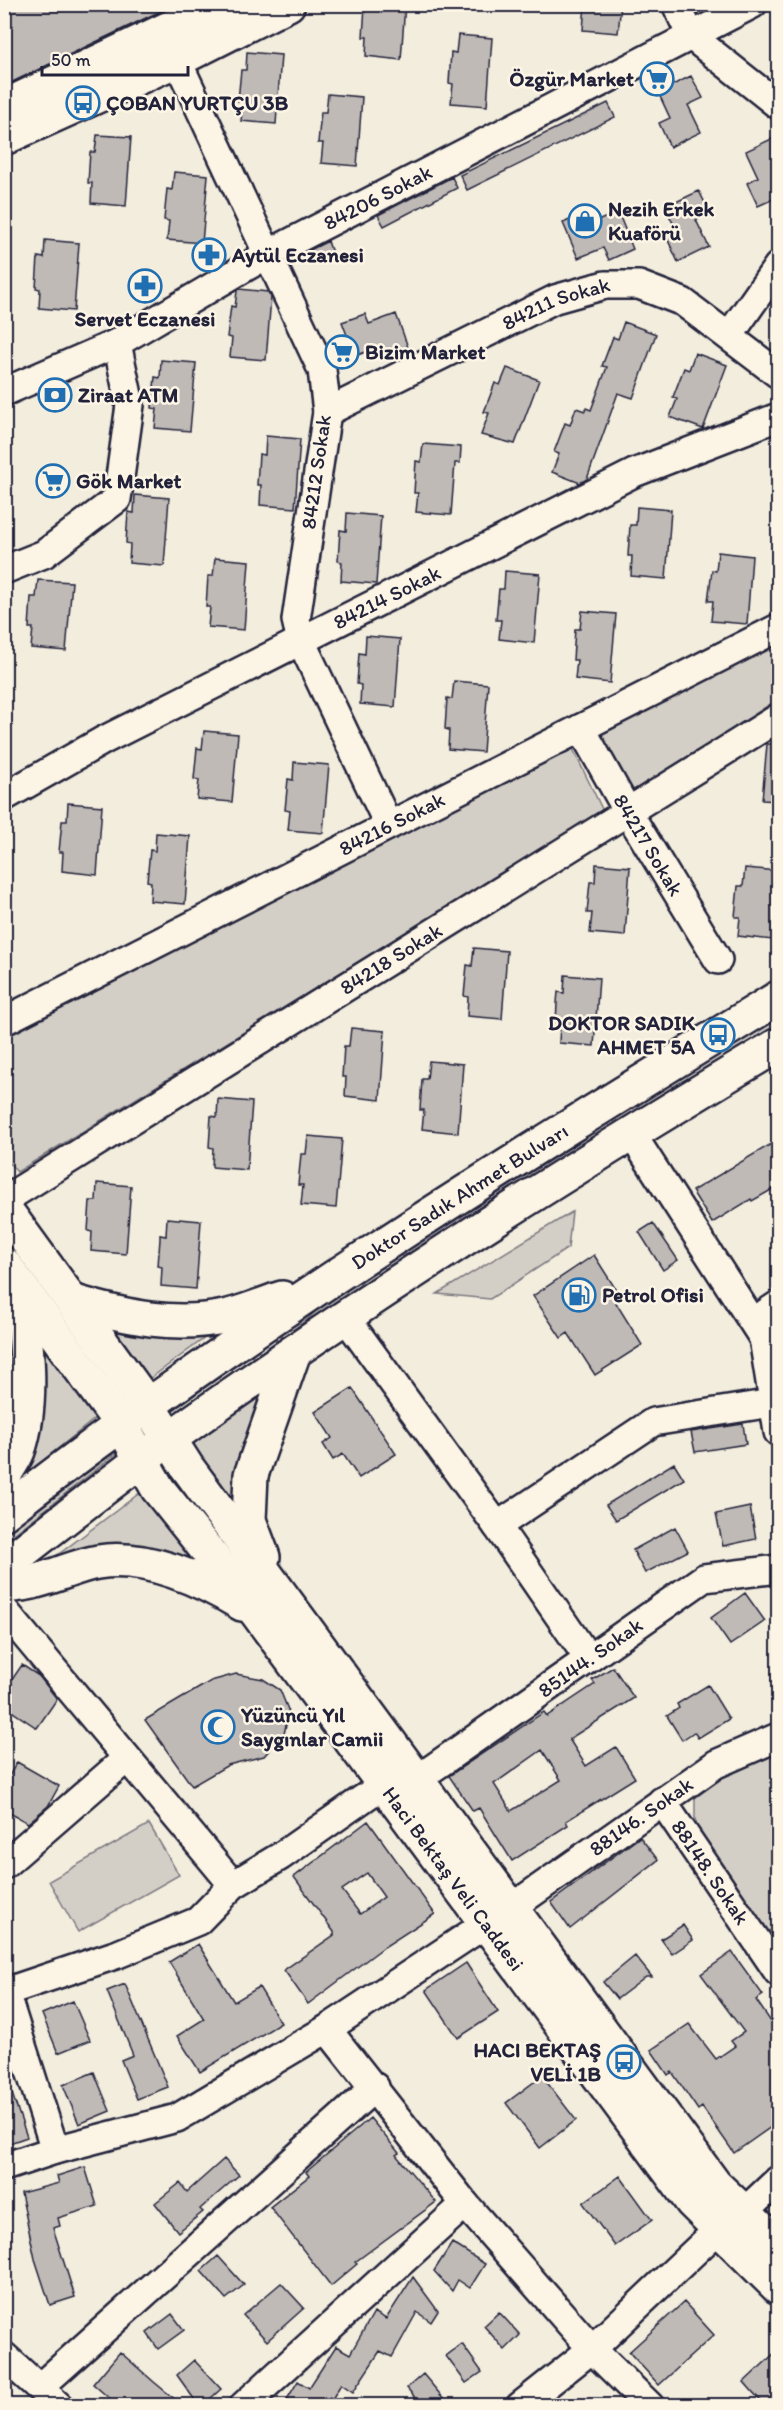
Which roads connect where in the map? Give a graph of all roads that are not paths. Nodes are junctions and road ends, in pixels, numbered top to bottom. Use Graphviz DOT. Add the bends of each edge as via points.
graph roads {
  1 [pos="220,4"];
  2 [pos="288,4"];
  3 [pos="676,4"];
  4 [pos="753,4"];
  5 [pos="690,36"];
  6 [pos="177,60"];
  7 [pos="778,105"];
  8 [pos="4,107"];
  9 [pos="4,138"];
  10 [pos="268,254"];
  11 [pos="778,266"];
  12 [pos="729,336"];
  13 [pos="117,344"];
  14 [pos="778,374"];
  15 [pos="4,392"];
  16 [pos="327,411"];
  17 [pos="778,417"];
  18 [pos="4,570"];
  19 [pos="778,628"];
  20 [pos="301,641"];
  21 [pos="778,718"];
  22 [pos="581,728"];
  23 [pos="4,797"];
  24 [pos="628,812"];
  25 [pos="388,824"];
  26 [pos="718,960"];
  27 [pos="778,998"];
  28 [pos="4,1021"];
  29 [pos="778,1045"];
  30 [pos="630,1133"];
  31 [pos="4,1200"];
  32 [pos="4,1208"];
  33 [pos="12,1274"];
  34 [pos="315,1288"];
  35 [pos="75,1302"];
  36 [pos="778,1305"];
  37 [pos="346,1318"];
  38 [pos="764,1338"];
  39 [pos="294,1352"];
  40 [pos="777,1402"];
  41 [pos="148,1406"];
  42 [pos="121,1424"];
  43 [pos="778,1432"];
  44 [pos="170,1439"];
  45 [pos="142,1460"];
  46 [pos="4,1475"];
  47 [pos="4,1513"];
  48 [pos="497,1526"];
  49 [pos="4,1566"];
  50 [pos="778,1569"];
  51 [pos="273,1583"];
  52 [pos="4,1586"];
  53 [pos="4,1610"];
  54 [pos="257,1613"];
  55 [pos="588,1658"];
  56 [pos="778,1737"];
  57 [pos="126,1759"];
  58 [pos="416,1780"];
  59 [pos="384,1784"];
  60 [pos="662,1802"];
  61 [pos="4,1865"];
  62 [pos="233,1886"];
  63 [pos="499,1916"];
  64 [pos="774,1955"];
  65 [pos="5,1992"];
  66 [pos="327,2029"];
  67 [pos="375,2087"];
  68 [pos="55,2150"];
  69 [pos="4,2168"];
  70 [pos="778,2180"];
  71 [pos="465,2204"];
  72 [pos="731,2222"];
  73 [pos="778,2245"];
  74 [pos="778,2287"];
  75 [pos="592,2349"];
  76 [pos="4,2356"];
  77 [pos="41,2386"];
  78 [pos="60,2406"];
  79 [pos="243,2406"];
  80 [pos="520,2406"];
  81 [pos="650,2406"];
  1 -- 8 [label="main road"];
  2 -- 6 [label="main road"];
  3 -- 5 [label="street"];
  4 -- 5 [label="street, 84206 Sokak"];
  5 -- 7 [label="street"];
  5 -- 10 [label="street, 84206 Sokak"];
  6 -- 9 [label="main road"];
  6 -- 10 [label="street, 84212 Sokak"];
  10 -- 13 [label="street, 84206 Sokak"];
  10 -- 16 [label="street, 84212 Sokak" via="322,370"];
  11 -- 12 [label="street"];
  12 -- 14 [label="street, 84211 Sokak"];
  12 -- 16 [label="street, 84211 Sokak" via="683,302 639,285 605,285 555,299"];
  13 -- 15 [label="street, 84206 Sokak"];
  13 -- 18 [label="street" via="130,405 117,499 45,554"];
  16 -- 20 [label="street, 84212 Sokak" via="300,581 296,620"];
  17 -- 20 [label="street, 84214 Sokak" via="634,473"];
  19 -- 22 [label="street, 84216 Sokak"];
  20 -- 23 [label="street, 84214 Sokak" via="104,740"];
  20 -- 25 [label="street, 84212 Sokak"];
  21 -- 24 [label="street, 84218 Sokak"];
  22 -- 24 [label="street, 84217 Sokak"];
  22 -- 25 [label="street, 84216 Sokak"];
  24 -- 26 [label="street, 84217 Sokak"];
  24 -- 31 [label="street, 84218 Sokak"];
  25 -- 28 [label="street, 84216 Sokak"];
  27 -- 34 [label="main road, Doktor Sadık Ahmet Bulvarı"];
  29 -- 30 [label="main road, Doktor Sadık Ahmet Bulvarı"];
  30 -- 37 [label="main road, Doktor Sadık Ahmet Bulvarı"];
  30 -- 38 [label="street"];
  32 -- 35 [label="main road, Haci Bektaş Veli Caddesi"];
  33 -- 42 [label="main road, Haci Bektaş Veli Caddesi"];
  33 -- 46 [label="main road" via="25,1330 27,1411 18,1451"];
  34 -- 35 [label="main road" via="228,1316 189,1321 154,1322"];
  34 -- 41 [label="main road, Doktor Sadık Ahmet Bulvarı"];
  35 -- 41 [label="main road, Haci Bektaş Veli Caddesi"];
  36 -- 38 [label="street" via="766,1312"];
  37 -- 39 [label="main road, Doktor Sadık Ahmet Bulvarı"];
  37 -- 48 [label="street"];
  38 -- 40 [label="street"];
  39 -- 44 [label="main road, Doktor Sadık Ahmet Bulvarı"];
  39 -- 51 [label="main road" via="251,1474 249,1520"];
  40 -- 43 [label="street"];
  40 -- 48 [label="street" via="653,1422"];
  41 -- 42 [label="main road, Doktor Sadık Ahmet Bulvarı"];
  41 -- 44 [label="main road, Haci Bektaş Veli Caddesi"];
  42 -- 45 [label="main road, Haci Bektaş Veli Caddesi"];
  42 -- 47 [label="main road"];
  44 -- 45 [label="main road, Doktor Sadık Ahmet Bulvarı"];
  44 -- 51 [label="main road, Haci Bektaş Veli Caddesi"];
  45 -- 49 [label="main road"];
  45 -- 54 [label="main road, Haci Bektaş Veli Caddesi" via="158,1490"];
  48 -- 55 [label="street"];
  50 -- 55 [label="street, 85144. Sokak" via="704,1578"];
  51 -- 58 [label="main road, Haci Bektaş Veli Caddesi"];
  52 -- 54 [label="main road" via="33,1582 99,1562 130,1562 217,1588"];
  53 -- 57 [label="street"];
  54 -- 59 [label="main road, Haci Bektaş Veli Caddesi"];
  55 -- 58 [label="street, 85144. Sokak"];
  56 -- 60 [label="street, 88146. Sokak" via="717,1764"];
  57 -- 61 [label="street"];
  57 -- 62 [label="street"];
  58 -- 63 [label="main road, Haci Bektaş Veli Caddesi"];
  59 -- 62 [label="street"];
  59 -- 63 [label="main road, Haci Bektaş Veli Caddesi"];
  60 -- 63 [label="street, 88146. Sokak"];
  60 -- 64 [label="street, 88148. Sokak"];
  62 -- 65 [label="street" via="198,1921 118,1954"];
  63 -- 66 [label="street, 88146. Sokak"];
  63 -- 72 [label="main road, Haci Bektaş Veli Caddesi" via="692,2202"];
  65 -- 68 [label="street"];
  66 -- 67 [label="street"];
  66 -- 68 [label="street, 88146. Sokak" via="177,2118"];
  67 -- 71 [label="street"];
  67 -- 77 [label="street"];
  68 -- 69 [label="street, 88146. Sokak"];
  70 -- 72 [label="street"];
  71 -- 75 [label="street"];
  71 -- 79 [label="street"];
  72 -- 73 [label="main road, Haci Bektaş Veli Caddesi"];
  72 -- 74 [label="main road, Haci Bektaş Veli Caddesi"];
  72 -- 75 [label="street"];
  75 -- 80 [label="street"];
  75 -- 81 [label="street"];
  76 -- 77 [label="street"];
  77 -- 78 [label="street"];
}
